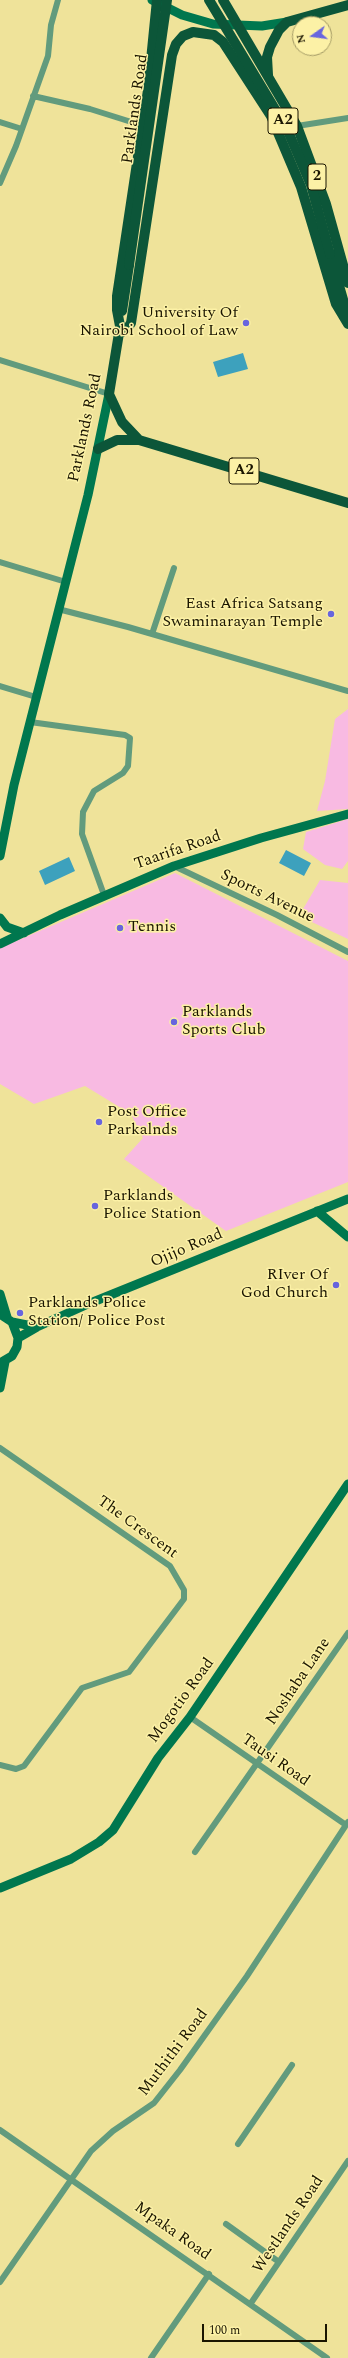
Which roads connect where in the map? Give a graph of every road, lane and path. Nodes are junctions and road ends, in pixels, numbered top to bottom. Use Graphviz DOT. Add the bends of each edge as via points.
graph roads {
  1 [pos="58,0"];
  2 [pos="167,0"];
  3 [pos="209,0"];
  4 [pos="223,0"];
  5 [pos="155,1"];
  6 [pos="348,5"];
  7 [pos="288,22"];
  8 [pos="237,24"];
  9 [pos="268,78"];
  10 [pos="33,96"];
  11 [pos="348,118"];
  12 [pos="0,122"];
  13 [pos="141,125"];
  14 [pos="297,126"];
  15 [pos="22,129"];
  16 [pos="0,183"];
  17 [pos="348,283"];
  18 [pos="348,317"];
  19 [pos="348,324"];
  20 [pos="120,330"];
  21 [pos="0,360"];
  22 [pos="109,394"];
  23 [pos="140,440"];
  24 [pos="98,449"];
  25 [pos="348,503"];
  26 [pos="0,562"];
  27 [pos="174,568"];
  28 [pos="66,582"];
  29 [pos="58,609"];
  30 [pos="152,634"];
  31 [pos="0,686"];
  32 [pos="348,691"];
  33 [pos="36,697"];
  34 [pos="30,722"];
  35 [pos="348,814"];
  36 [pos="0,856"];
  37 [pos="174,866"];
  38 [pos="104,895"];
  39 [pos="0,918"];
  40 [pos="24,933"];
  41 [pos="0,944"];
  42 [pos="348,952"];
  43 [pos="348,1200"];
  44 [pos="317,1211"];
  45 [pos="348,1237"];
  46 [pos="0,1294"];
  47 [pos="6,1318"];
  48 [pos="37,1327"];
  49 [pos="18,1338"];
  50 [pos="2,1362"];
  51 [pos="0,1388"];
  52 [pos="0,1448"];
  53 [pos="348,1484"];
  54 [pos="348,1633"];
  55 [pos="190,1717"];
  56 [pos="0,1765"];
  57 [pos="257,1765"];
  58 [pos="347,1824"];
  59 [pos="195,1852"];
  60 [pos="0,1888"];
  61 [pos="292,2065"];
  62 [pos="0,2130"];
  63 [pos="238,2144"];
  64 [pos="348,2161"];
  65 [pos="72,2179"];
  66 [pos="226,2224"];
  67 [pos="279,2262"];
  68 [pos="209,2274"];
  69 [pos="0,2282"];
  70 [pos="251,2303"];
  71 [pos="151,2358"];
  72 [pos="327,2358"];
  1 -- 10 [label="street" via="48,56"];
  2 -- 20 [label="main road, Parklands Road, bridge"];
  3 -- 18 [label="main road, A2, bridge" via="287,129 311,185"];
  4 -- 8 [label="main road, 2"];
  5 -- 8 [label="main road" via="196,20 213,24"];
  5 -- 13 [label="main road" via="154,40"];
  6 -- 7 [label="main road"];
  7 -- 8 [label="main road" via="262,26"];
  7 -- 9 [label="main road" via="279,30 270,47 267,56"];
  8 -- 9 [label="main road, 2"];
  9 -- 14 [label="main road, 2"];
  10 -- 13 [label="street" via="90,109"];
  10 -- 15 [label="street"];
  11 -- 14 [label="street"];
  12 -- 15 [label="street"];
  13 -- 20 [label="main road" via="117,296"];
  14 -- 17 [label="main road, 2" via="326,204"];
  15 -- 16 [label="street"];
  19 -- 20 [label="main road" via="336,304 301,187 271,116 223,42 214,35 193,32 183,36 176,44 172,55 130,323 127,329"];
  20 -- 22 [label="main road, Parklands Road"];
  21 -- 22 [label="street"];
  22 -- 23 [label="main road, A2" via="122,422"];
  22 -- 24 [label="main road, Parklands Road"];
  23 -- 24 [label="main road" via="117,440"];
  23 -- 25 [label="main road, A2"];
  24 -- 28 [label="main road, Parklands Road"];
  26 -- 28 [label="street"];
  27 -- 30 [label="street"];
  28 -- 29 [label="main road, Parklands Road"];
  29 -- 30 [label="street"];
  29 -- 33 [label="main road, Parklands Road"];
  30 -- 32 [label="street"];
  31 -- 33 [label="street"];
  33 -- 34 [label="main road, Parklands Road"];
  34 -- 36 [label="main road, Parklands Road"];
  34 -- 38 [label="street" via="125,735 130,738 128,766 123,773 94,791 83,812 82,834"];
  35 -- 37 [label="main road, Taarifa Road"];
  37 -- 38 [label="main road, Taarifa Road"];
  37 -- 42 [label="street, Sports Avenue"];
  38 -- 40 [label="main road, Taarifa Road"];
  39 -- 40 [label="main road" via="8,927"];
  40 -- 41 [label="main road, Taarifa Road"];
  43 -- 44 [label="main road, Ojijo Road"];
  44 -- 45 [label="main road"];
  44 -- 48 [label="main road, Ojijo Road"];
  46 -- 47 [label="main road"];
  47 -- 48 [label="main road"];
  47 -- 49 [label="main road"];
  48 -- 49 [label="main road, Ojijo Road"];
  49 -- 50 [label="main road" via="15,1352"];
  50 -- 51 [label="main road"];
  52 -- 56 [label="street, The Crescent" via="170,1566 184,1590 184,1599 129,1672 92,1683 78,1692 24,1766 16,1769"];
  53 -- 55 [label="main road, Mogotio Road"];
  54 -- 57 [label="street, Noshaba Lane"];
  55 -- 57 [label="street, Tausi Road"];
  55 -- 60 [label="main road, Mogotio Road" via="158,1758 113,1830 71,1859"];
  57 -- 58 [label="street, Tausi Road"];
  57 -- 59 [label="street, Noshaba Lane"];
  58 -- 65 [label="street, Muthithi Road" via="248,1976 168,2085 144,2111 97,2144"];
  61 -- 63 [label="street"];
  62 -- 65 [label="street, Mpaka Road"];
  64 -- 67 [label="street, Westlands Road"];
  65 -- 68 [label="street, Mpaka Road"];
  65 -- 69 [label="street, Muthithi Road"];
  66 -- 67 [label="street"];
  67 -- 70 [label="street, Westlands Road"];
  68 -- 70 [label="street, Mpaka Road"];
  68 -- 71 [label="street"];
  70 -- 72 [label="street, Mpaka Road"];
}
